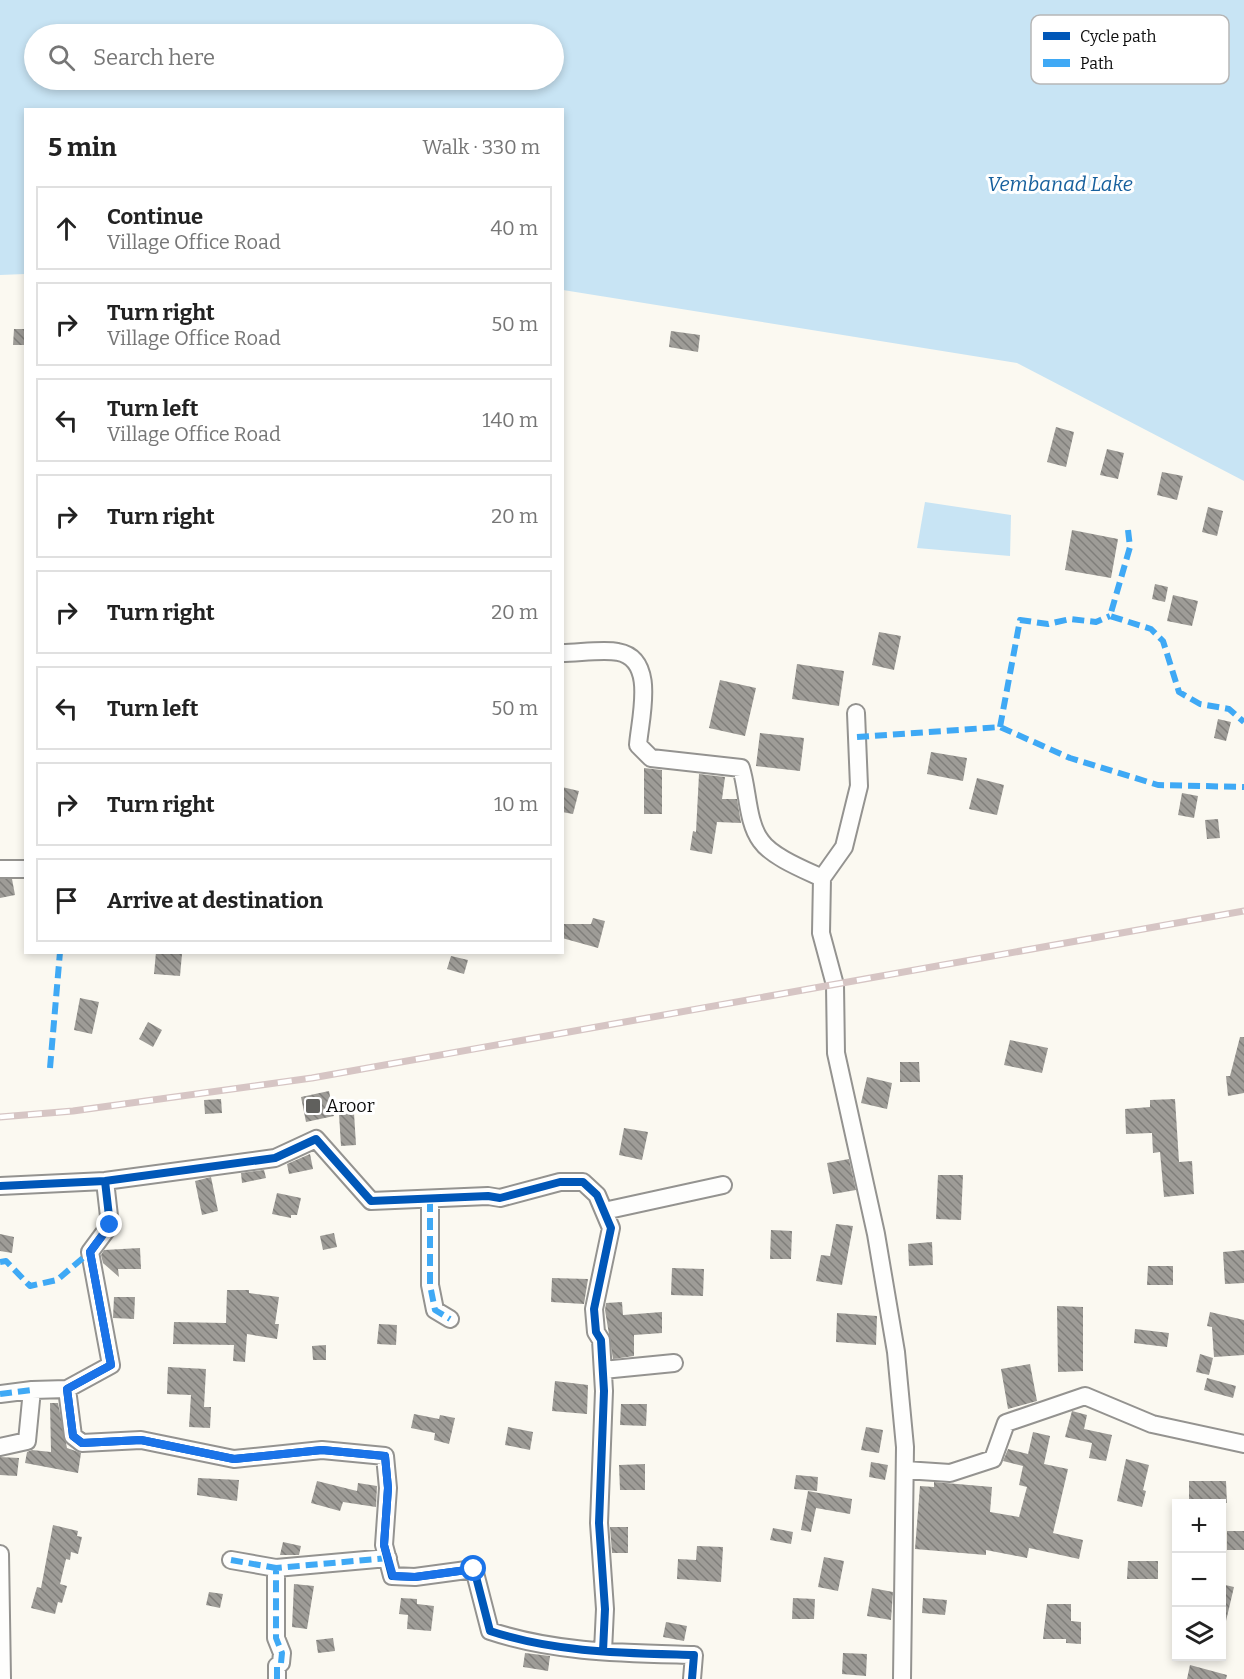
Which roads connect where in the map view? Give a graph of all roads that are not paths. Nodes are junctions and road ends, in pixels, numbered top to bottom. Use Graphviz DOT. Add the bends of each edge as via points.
graph roads {
  1 [pos="564,653"];
  2 [pos="856,713"];
  3 [pos="0,869"];
  4 [pos="24,869"];
  5 [pos="822,878"];
  6 [pos="105,1180"];
  7 [pos="723,1185"];
  8 [pos="0,1186"];
  9 [pos="430,1200"];
  10 [pos="604,1212"];
  11 [pos="450,1319"];
  12 [pos="674,1363"];
  13 [pos="603,1370"];
  14 [pos="67,1389"];
  15 [pos="32,1390"];
  16 [pos="0,1394"];
  17 [pos="1244,1444"];
  18 [pos="0,1447"];
  19 [pos="905,1470"];
  20 [pos="0,1554"];
  21 [pos="388,1558"];
  22 [pos="231,1560"];
  23 [pos="276,1568"];
  24 [pos="603,1651"];
  25 [pos="2,1679"];
  26 [pos="277,1679"];
  27 [pos="692,1679"];
  28 [pos="902,1679"];
  1 -- 5 [label="street" via="618,652 636,660 643,675 638,746 651,758 741,768 761,842 787,861"];
  2 -- 5 [label="street" via="859,786 844,847"];
  3 -- 4 [label="street"];
  5 -- 19 [label="street" via="821,933 835,985 836,1053 876,1234 896,1352"];
  6 -- 8 [label="street"];
  6 -- 9 [label="street" via="275,1158 316,1138 371,1201"];
  6 -- 14 [label="street" via="110,1225 90,1252 111,1365"];
  7 -- 10 [label="street"];
  9 -- 10 [label="street" via="500,1198 560,1182 583,1182 597,1195"];
  9 -- 11 [label="street" via="430,1285 435,1310"];
  10 -- 13 [label="street" via="611,1228 594,1309"];
  12 -- 13 [label="street"];
  13 -- 24 [label="street" via="599,1523"];
  14 -- 15 [label="street"];
  14 -- 21 [label="street" via="73,1436 82,1443 141,1440 234,1459 322,1450 385,1456 388,1488 384,1545"];
  15 -- 16 [label="street"];
  15 -- 18 [label="street" via="27,1441"];
  17 -- 19 [label="street" via="1152,1424 1085,1396 1006,1423 993,1459 950,1473"];
  19 -- 28 [label="street"];
  20 -- 25 [label="street"];
  21 -- 23 [label="street"];
  21 -- 24 [label="street" via="393,1576 474,1569 490,1631 525,1642"];
  22 -- 23 [label="street"];
  23 -- 26 [label="street" via="276,1638 282,1653"];
  24 -- 27 [label="street" via="694,1655"];
}
